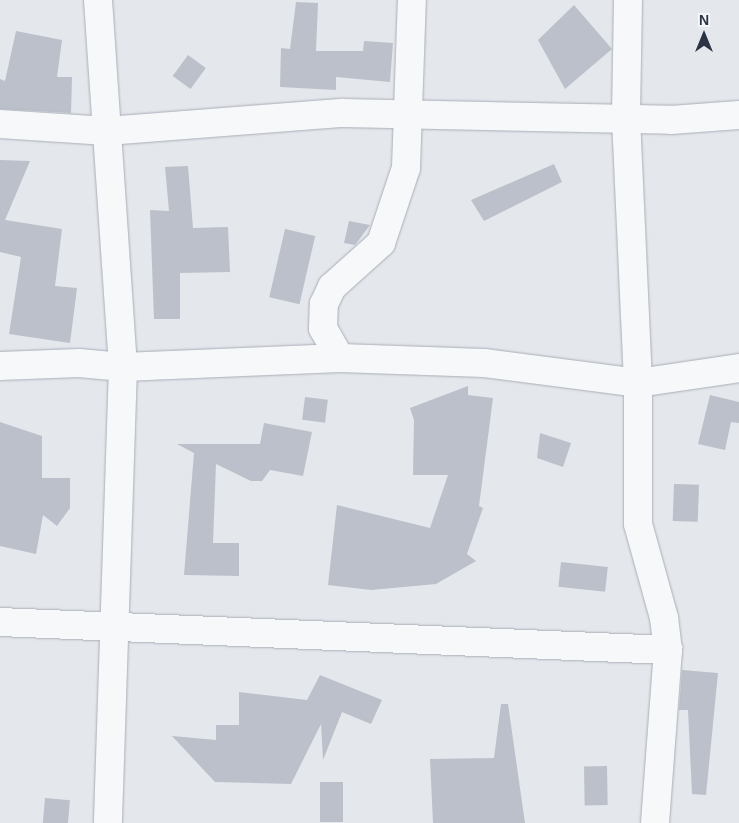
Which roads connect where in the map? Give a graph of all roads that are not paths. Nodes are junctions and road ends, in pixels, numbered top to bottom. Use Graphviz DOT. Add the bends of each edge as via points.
graph roads {
  1 [pos="98,0"];
  2 [pos="412,0"];
  3 [pos="628,0"];
  4 [pos="407,112"];
  5 [pos="739,115"];
  6 [pos="626,118"];
  7 [pos="0,124"];
  8 [pos="107,131"];
  9 [pos="340,358"];
  10 [pos="0,366"];
  11 [pos="123,367"];
  12 [pos="739,368"];
  13 [pos="638,383"];
  14 [pos="0,622"];
  15 [pos="117,627"];
  16 [pos="668,650"];
  17 [pos="108,823"];
  18 [pos="655,823"];
  1 -- 8 [label="street"];
  2 -- 4 [label="street"];
  3 -- 6 [label="street"];
  4 -- 6 [label="street"];
  4 -- 8 [label="street"];
  4 -- 9 [label="street" via="406,168 381,243 332,287 324,304 323,328"];
  5 -- 6 [label="street"];
  6 -- 13 [label="street"];
  7 -- 8 [label="street"];
  8 -- 11 [label="street"];
  9 -- 11 [label="street"];
  9 -- 13 [label="street" via="484,363"];
  10 -- 11 [label="street" via="79,363"];
  11 -- 15 [label="street"];
  12 -- 13 [label="street"];
  13 -- 16 [label="street" via="638,524 664,618"];
  14 -- 15 [label="street"];
  15 -- 16 [label="street"];
  15 -- 17 [label="street"];
  16 -- 18 [label="street"];
}
